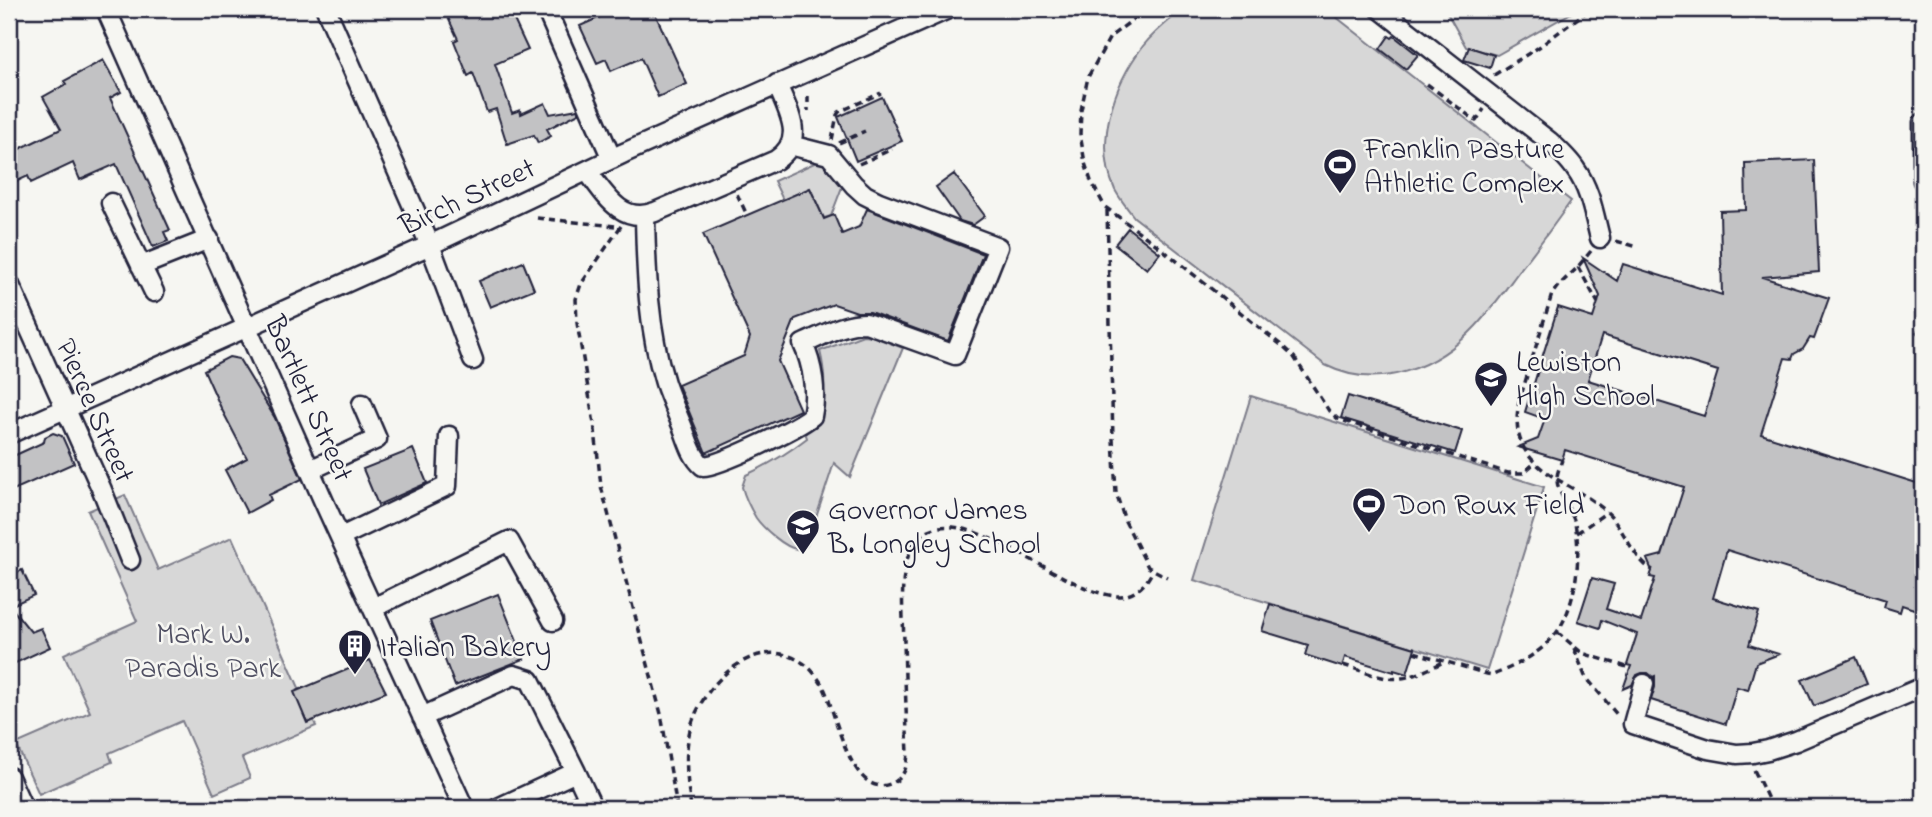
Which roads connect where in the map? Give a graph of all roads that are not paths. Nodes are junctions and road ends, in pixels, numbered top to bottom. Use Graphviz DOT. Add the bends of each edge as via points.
graph roads {
  1 [pos="106,9"];
  2 [pos="326,9"];
  3 [pos="546,9"];
  4 [pos="948,9"];
  5 [pos="1380,9"];
  6 [pos="777,84"];
  7 [pos="1923,123"];
  8 [pos="790,145"];
  9 [pos="612,159"];
  10 [pos="587,171"];
  11 [pos="1923,181"];
  12 [pos="111,202"];
  13 [pos="645,215"];
  14 [pos="1600,238"];
  15 [pos="209,239"];
  16 [pos="430,245"];
  17 [pos="142,266"];
  18 [pos="9,283"];
  19 [pos="154,292"];
  20 [pos="248,327"];
  21 [pos="473,360"];
  22 [pos="362,404"];
  23 [pos="65,409"];
  24 [pos="9,434"];
  25 [pos="449,436"];
  26 [pos="310,470"];
  27 [pos="341,537"];
  28 [pos="130,560"];
  29 [pos="373,608"];
  30 [pos="553,621"];
  31 [pos="1644,684"];
  32 [pos="1923,687"];
  33 [pos="422,717"];
  34 [pos="576,772"];
  35 [pos="9,777"];
  36 [pos="23,808"];
  37 [pos="464,808"];
  38 [pos="498,808"];
  39 [pos="573,808"];
  1 -- 15 [label="street, Bartlett Street"];
  2 -- 16 [label="street"];
  3 -- 9 [label="street"];
  4 -- 6 [label="street, Birch Street"];
  5 -- 14 [label="street" via="1549,141 1577,171"];
  6 -- 8 [label="street" via="793,126"];
  6 -- 9 [label="street, Birch Street"];
  7 -- 11 [label="street"];
  8 -- 13 [label="street" via="776,160"];
  8 -- 13 [label="street" via="829,155 865,195 879,202 998,247 955,355 866,323 842,326 803,344 811,368 812,416 703,466 697,461 661,368 648,293"];
  9 -- 10 [label="street, Birch Street"];
  10 -- 13 [label="street" via="617,207 634,216"];
  10 -- 16 [label="street, Birch Street"];
  12 -- 17 [label="street"];
  15 -- 17 [label="street"];
  15 -- 20 [label="street, Bartlett Street"];
  16 -- 20 [label="street, Birch Street"];
  16 -- 21 [label="street"];
  17 -- 19 [label="street"];
  18 -- 23 [label="street, Pierce Street"];
  20 -- 23 [label="street, Birch Street"];
  20 -- 26 [label="street, Bartlett Street"];
  22 -- 26 [label="street" via="377,439"];
  23 -- 24 [label="street, Birch Street"];
  23 -- 28 [label="street, Pierce Street"];
  25 -- 27 [label="street" via="447,486"];
  26 -- 27 [label="street, Bartlett Street"];
  27 -- 29 [label="street, Bartlett Street"];
  29 -- 30 [label="street" via="509,541"];
  29 -- 33 [label="street, Bartlett Street"];
  31 -- 32 [label="street" via="1633,724 1737,754 1796,741"];
  33 -- 34 [label="street" via="514,675 530,680"];
  33 -- 37 [label="street, Bartlett Street"];
  34 -- 38 [label="street"];
  34 -- 39 [label="street" via="589,800"];
  35 -- 36 [label="street"];
}
